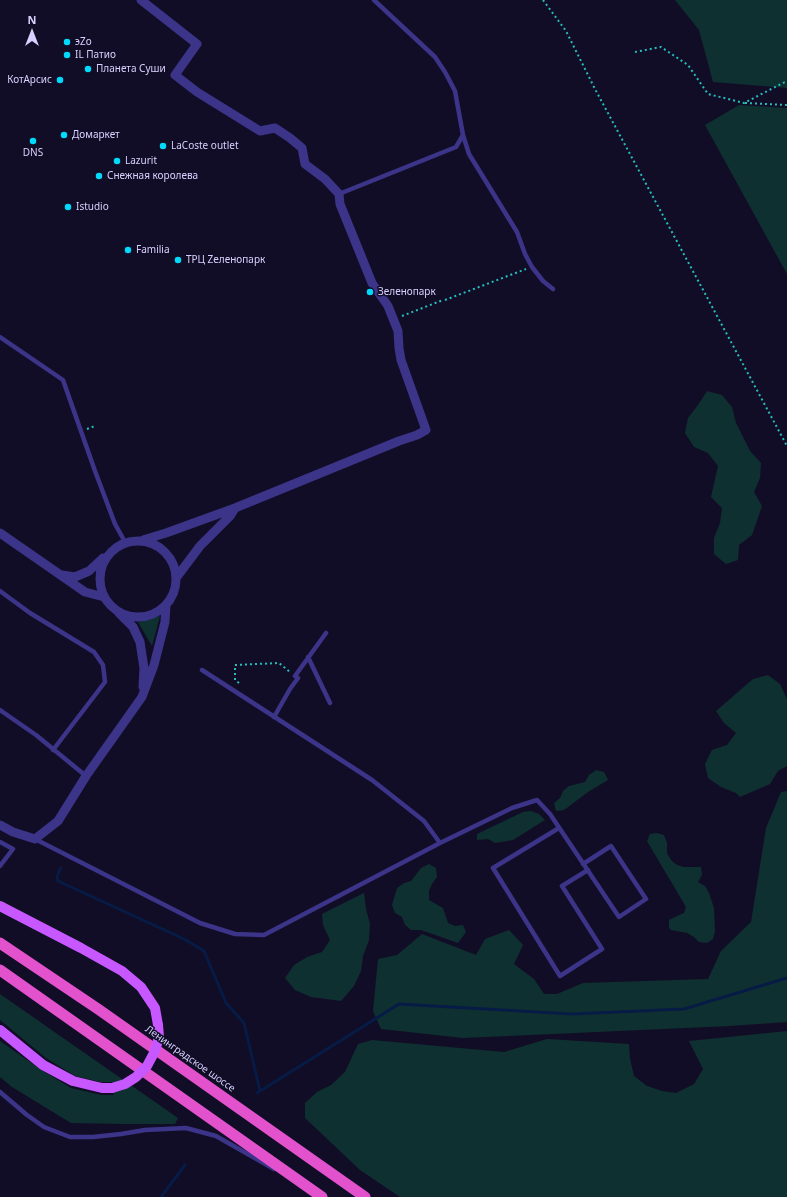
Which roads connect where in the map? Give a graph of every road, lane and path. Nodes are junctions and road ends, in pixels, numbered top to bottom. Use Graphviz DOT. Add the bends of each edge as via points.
graph roads {
  1 [pos="141,0"];
  2 [pos="374,0"];
  3 [pos="543,0"];
  4 [pos="635,52"];
  5 [pos="787,81"];
  6 [pos="744,103"];
  7 [pos="787,105"];
  8 [pos="463,135"];
  9 [pos="339,194"];
  10 [pos="532,267"];
  11 [pos="553,289"];
  12 [pos="396,318"];
  13 [pos="0,337"];
  14 [pos="787,446"];
  15 [pos="235,508"];
  16 [pos="0,533"];
  17 [pos="143,540"];
  18 [pos="125,542"];
  19 [pos="109,553"];
  20 [pos="61,575"];
  21 [pos="176,578"];
  22 [pos="0,591"];
  23 [pos="104,597"];
  24 [pos="166,605"];
  25 [pos="114,608"];
  26 [pos="326,633"];
  27 [pos="308,657"];
  28 [pos="202,670"];
  29 [pos="295,676"];
  30 [pos="239,683"];
  31 [pos="142,697"];
  32 [pos="330,703"];
  33 [pos="0,710"];
  34 [pos="274,717"];
  35 [pos="53,750"];
  36 [pos="86,776"];
  37 [pos="0,825"];
  38 [pos="559,828"];
  39 [pos="35,839"];
  40 [pos="0,842"];
  41 [pos="440,843"];
  42 [pos="584,864"];
  43 [pos="0,866"];
  44 [pos="588,870"];
  45 [pos="0,906"];
  46 [pos="0,943"];
  47 [pos="0,970"];
  48 [pos="0,1030"];
  49 [pos="0,1092"];
  50 [pos="297,1180"];
  51 [pos="322,1197"];
  52 [pos="365,1197"];
  1 -- 9 [label="street" via="197,44 175,75 197,92 260,131 275,128 290,138 302,148 305,164 326,179"];
  2 -- 8 [label="lane" via="437,60 455,91"];
  3 -- 14 [label="path" via="566,31 598,96"];
  4 -- 6 [label="path" via="661,46 688,65 708,94"];
  5 -- 6 [label="path"];
  6 -- 7 [label="path"];
  8 -- 9 [label="lane" via="456,146"];
  8 -- 10 [label="lane" via="470,154 517,232"];
  9 -- 15 [label="street" via="340,204 372,283 388,306 398,331 401,360 426,430"];
  10 -- 11 [label="lane"];
  10 -- 12 [label="path"];
  13 -- 18 [label="lane" via="63,380 100,486"];
  15 -- 17 [label="street"];
  15 -- 21 [label="street" via="200,546"];
  16 -- 20 [label="street"];
  17 -- 18 [label="street"];
  17 -- 21 [label="street" via="167,553 174,565"];
  18 -- 19 [label="street"];
  19 -- 20 [label="street" via="89,571 75,577"];
  19 -- 23 [label="street" via="101,567 100,582"];
  20 -- 23 [label="street" via="86,592"];
  21 -- 24 [label="street" via="174,592"];
  22 -- 35 [label="lane" via="30,613 94,652 103,665 105,682"];
  23 -- 25 [label="street"];
  24 -- 25 [label="street" via="154,613 140,617 126,615"];
  24 -- 31 [label="street" via="165,622"];
  25 -- 31 [label="street" via="133,627 140,642 144,668"];
  26 -- 27 [label="lane"];
  27 -- 29 [label="lane"];
  27 -- 32 [label="lane"];
  28 -- 34 [label="lane"];
  29 -- 30 [label="path" via="279,662 235,664 235,680"];
  29 -- 34 [label="lane" via="298,678"];
  31 -- 36 [label="street"];
  33 -- 35 [label="lane"];
  34 -- 41 [label="lane" via="372,780 424,821"];
  35 -- 36 [label="lane"];
  36 -- 39 [label="street" via="58,821"];
  37 -- 39 [label="street"];
  38 -- 41 [label="lane" via="537,800 512,808"];
  38 -- 42 [label="lane"];
  38 -- 44 [label="lane" via="493,868 560,976 602,949 562,886"];
  39 -- 41 [label="lane" via="200,923 235,934 264,935"];
  40 -- 43 [label="lane" via="13,849"];
  42 -- 44 [label="lane"];
  42 -- 44 [label="lane" via="610,846 646,899 619,917"];
  45 -- 48 [label="main road, bridge" via="122,971 141,987 155,1008 159,1037 156,1051 147,1066 136,1077 112,1088 102,1088 73,1081 43,1065"];
  46 -- 52 [label="highway, Ленинградское шоссе"];
  47 -- 50 [label="highway"];
  49 -- 50 [label="lane" via="44,1127 70,1137 186,1128 216,1136"];
  50 -- 51 [label="highway"];
}
